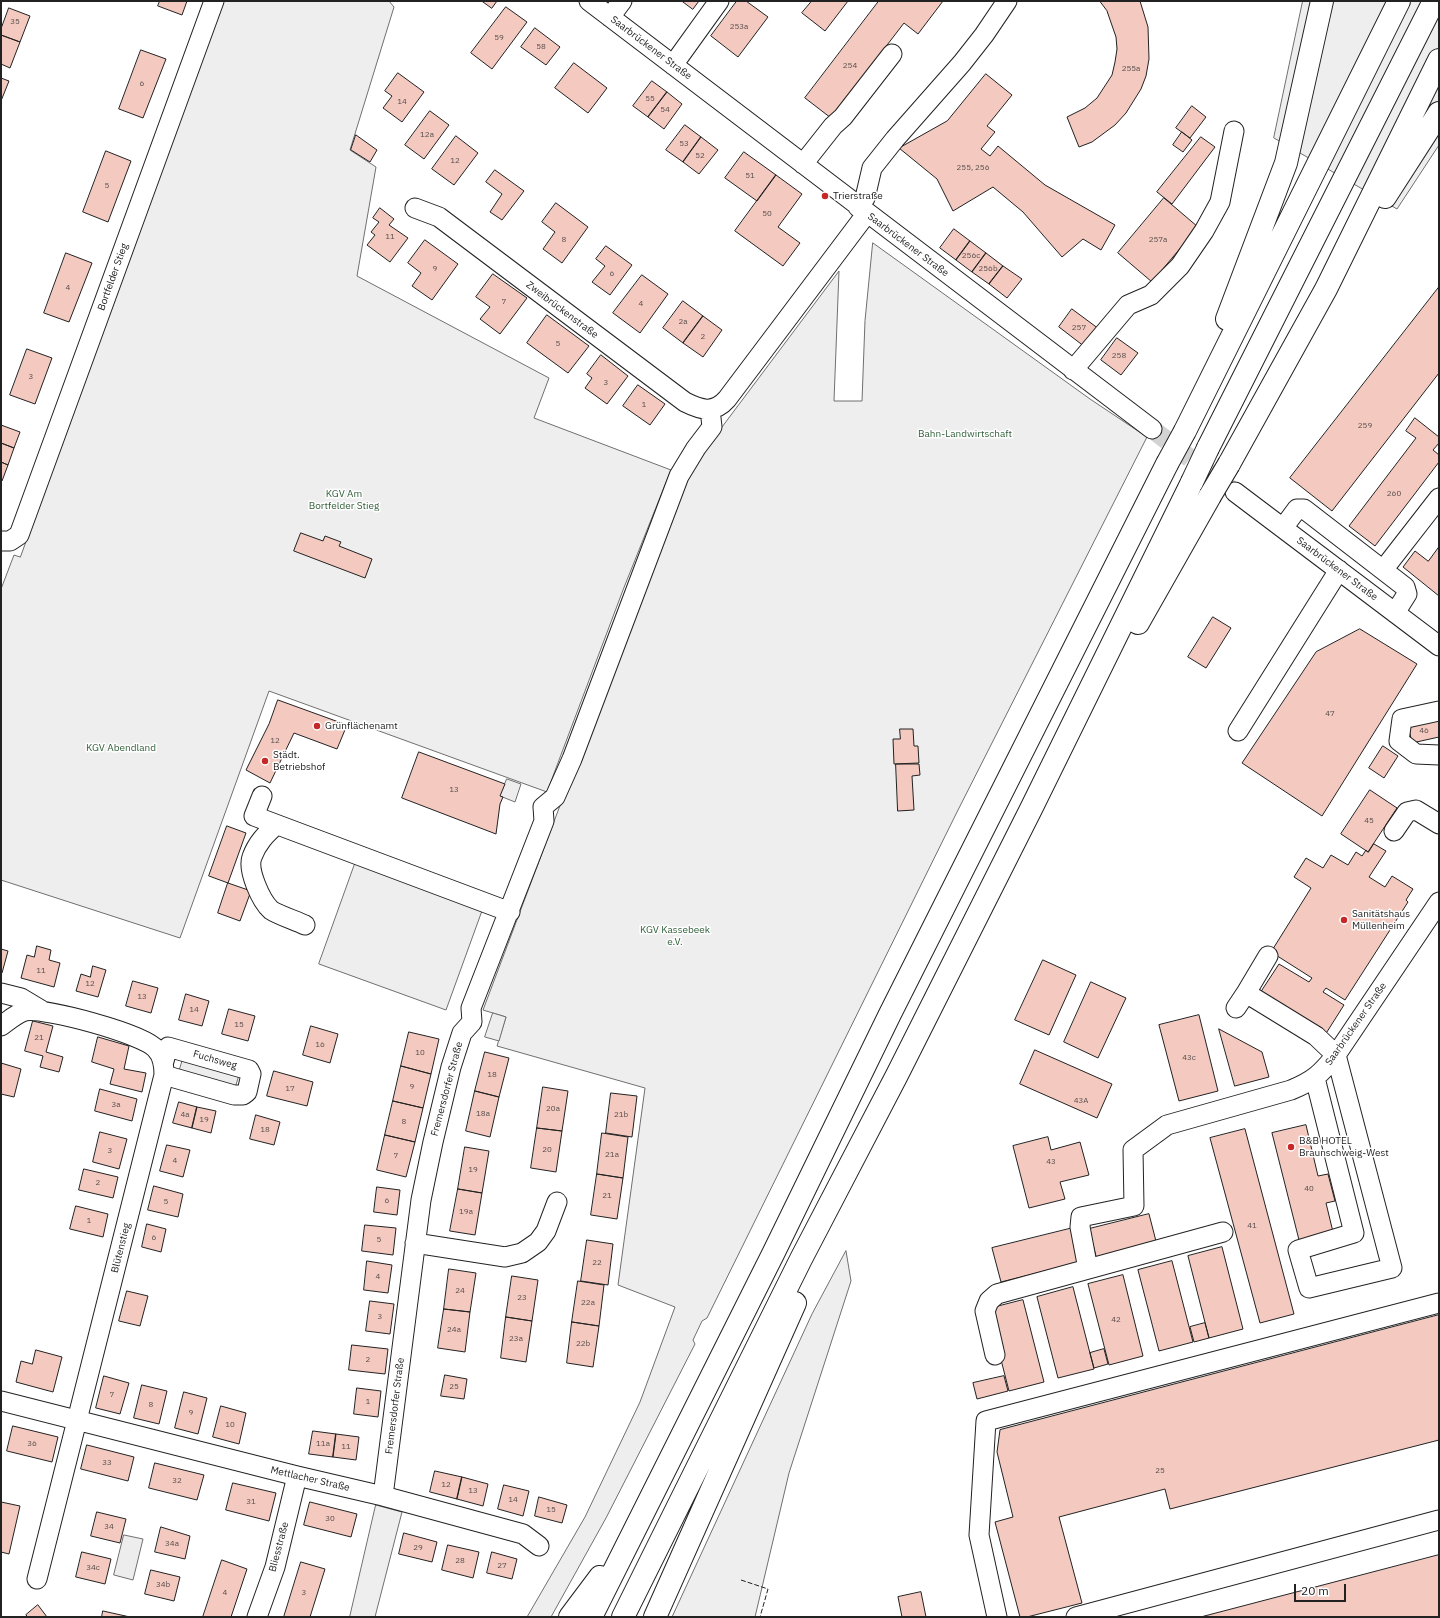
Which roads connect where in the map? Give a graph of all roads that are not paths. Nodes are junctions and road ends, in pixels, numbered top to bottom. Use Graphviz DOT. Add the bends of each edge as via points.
graph roads {
  1 [pos="214,1"];
  2 [pos="589,1"];
  3 [pos="622,1"];
  4 [pos="719,1"];
  5 [pos="1006,1"];
  6 [pos="1322,1"];
  7 [pos="1399,1"];
  8 [pos="1434,1"];
  9 [pos="610,17"];
  10 [pos="892,54"];
  11 [pos="1439,60"];
  12 [pos="673,65"];
  13 [pos="1439,112"];
  14 [pos="1234,131"];
  15 [pos="803,164"];
  16 [pos="415,208"];
  17 [pos="862,210"];
  18 [pos="1326,289"];
  19 [pos="1073,370"];
  20 [pos="710,409"];
  21 [pos="1152,429"];
  22 [pos="1185,431"];
  23 [pos="1235,492"];
  24 [pos="1439,498"];
  25 [pos="1283,528"];
  26 [pos="1,541"];
  27 [pos="1339,570"];
  28 [pos="1383,570"];
  29 [pos="1395,613"];
  30 [pos="1439,646"];
  31 [pos="1439,711"];
  32 [pos="1238,731"];
  33 [pos="1439,755"];
  34 [pos="262,796"];
  35 [pos="1031,809"];
  36 [pos="1439,824"];
  37 [pos="276,825"];
  38 [pos="1394,831"];
  39 [pos="1439,902"];
  40 [pos="510,912"];
  41 [pos="305,925"];
  42 [pos="1268,956"];
  43 [pos="1,993"];
  44 [pos="41,1010"];
  45 [pos="1,1026"];
  46 [pos="1336,1055"];
  47 [pos="1315,1078"];
  48 [pos="558,1202"];
  49 [pos="831,1204"];
  50 [pos="1223,1232"];
  51 [pos="415,1243"];
  52 [pos="1088,1270"];
  53 [pos="1439,1303"];
  54 [pos="995,1355"];
  55 [pos="1,1401"];
  56 [pos="78,1420"];
  57 [pos="297,1476"];
  58 [pos="383,1496"];
  59 [pos="1439,1520"];
  60 [pos="636,1530"];
  61 [pos="539,1546"];
  62 [pos="37,1579"];
  63 [pos="257,1617"];
  64 [pos="570,1617"];
  65 [pos="591,1617"];
  66 [pos="623,1617"];
  67 [pos="655,1617"];
  68 [pos="998,1617"];
  69 [pos="1076,1617"];
  1 -- 26 [label="street, Bortfelder Stieg" via="19,535 10,541"];
  2 -- 9 [label="street, Saarbrückener Straße"];
  3 -- 9 [label="street"];
  4 -- 12 [label="street"];
  5 -- 17 [label="street" via="962,63 872,168"];
  6 -- 22 [label="highway" via="1286,163"];
  7 -- 22 [label="highway"];
  8 -- 35 [label="highway, bridge" via="1208,448"];
  9 -- 12 [label="street, Saarbrückener Straße"];
  10 -- 15 [label="street"];
  11 -- 18 [label="highway"];
  12 -- 15 [label="street, Saarbrückener Straße"];
  13 -- 18 [label="highway"];
  14 -- 19 [label="street" via="1220,202 1204,231 1180,266 1151,295 1128,305"];
  15 -- 17 [label="street, Saarbrückener Straße"];
  16 -- 20 [label="street, Zweibrückenstraße" via="439,217 685,402 697,408"];
  17 -- 19 [label="street, Saarbrückener Straße"];
  17 -- 20 [label="street" via="727,399 718,407"];
  18 -- 35 [label="highway, bridge"];
  19 -- 21 [label="street, Saarbrückener Straße"];
  20 -- 40 [label="street, Fremersdorfer Straße" via="712,427 678,476 572,758 555,796 543,807 544,821"];
  22 -- 60 [label="highway, bridge" via="845,1104"];
  23 -- 25 [label="street, Saarbrückener Straße"];
  24 -- 28 [label="street"];
  25 -- 27 [label="street, Saarbrückener Straße"];
  25 -- 28 [label="street" via="1297,509 1304,509"];
  27 -- 29 [label="street, Saarbrückener Straße"];
  27 -- 32 [label="street"];
  28 -- 29 [label="street" via="1405,587 1407,594"];
  29 -- 30 [label="street, Saarbrückener Straße"];
  31 -- 33 [label="street" via="1402,719 1399,741 1416,754"];
  34 -- 37 [label="street" via="254,816"];
  35 -- 49 [label="highway"];
  36 -- 38 [label="street" via="1416,810 1407,812"];
  37 -- 40 [label="street"];
  37 -- 41 [label="street" via="260,840 251,858 253,878 260,894 272,910"];
  39 -- 46 [label="street, Saarbrückener Straße"];
  40 -- 51 [label="street, Fremersdorfer Straße" via="471,1008 472,1022 462,1033 451,1066 428,1163"];
  42 -- 46 [label="street" via="1241,1001 1316,1036"];
  43 -- 44 [label="street" via="21,998"];
  44 -- 45 [label="street" via="23,1011"];
  44 -- 56 [label="street, Blütenstieg" via="146,1040 156,1048 164,1068"];
  46 -- 47 [label="street, Saarbrückener Straße"];
  46 -- 47 [label="street" via="1392,1268 1309,1288 1298,1250 1354,1234"];
  47 -- 52 [label="street, Saarbrückener Straße" via="1278,1095 1166,1125 1133,1150 1134,1206 1082,1217 1080,1227"];
  48 -- 51 [label="street" via="538,1242 522,1254 505,1257"];
  49 -- 66 [label="highway" via="801,1259"];
  49 -- 67 [label="highway" via="803,1285"];
  50 -- 52 [label="street"];
  51 -- 58 [label="street, Fremersdorfer Straße"];
  52 -- 54 [label="street" via="992,1297 985,1311"];
  53 -- 68 [label="street" via="986,1421 979,1535"];
  55 -- 56 [label="street, Mettlacher Straße"];
  56 -- 57 [label="street, Mettlacher Straße"];
  56 -- 62 [label="street"];
  57 -- 58 [label="street, Mettlacher Straße"];
  57 -- 63 [label="street, Bliesstraße" via="275,1567"];
  58 -- 61 [label="street, Mettlacher Straße" via="523,1534"];
  59 -- 69 [label="street"];
  60 -- 64 [label="highway"];
  60 -- 65 [label="highway"];
}
